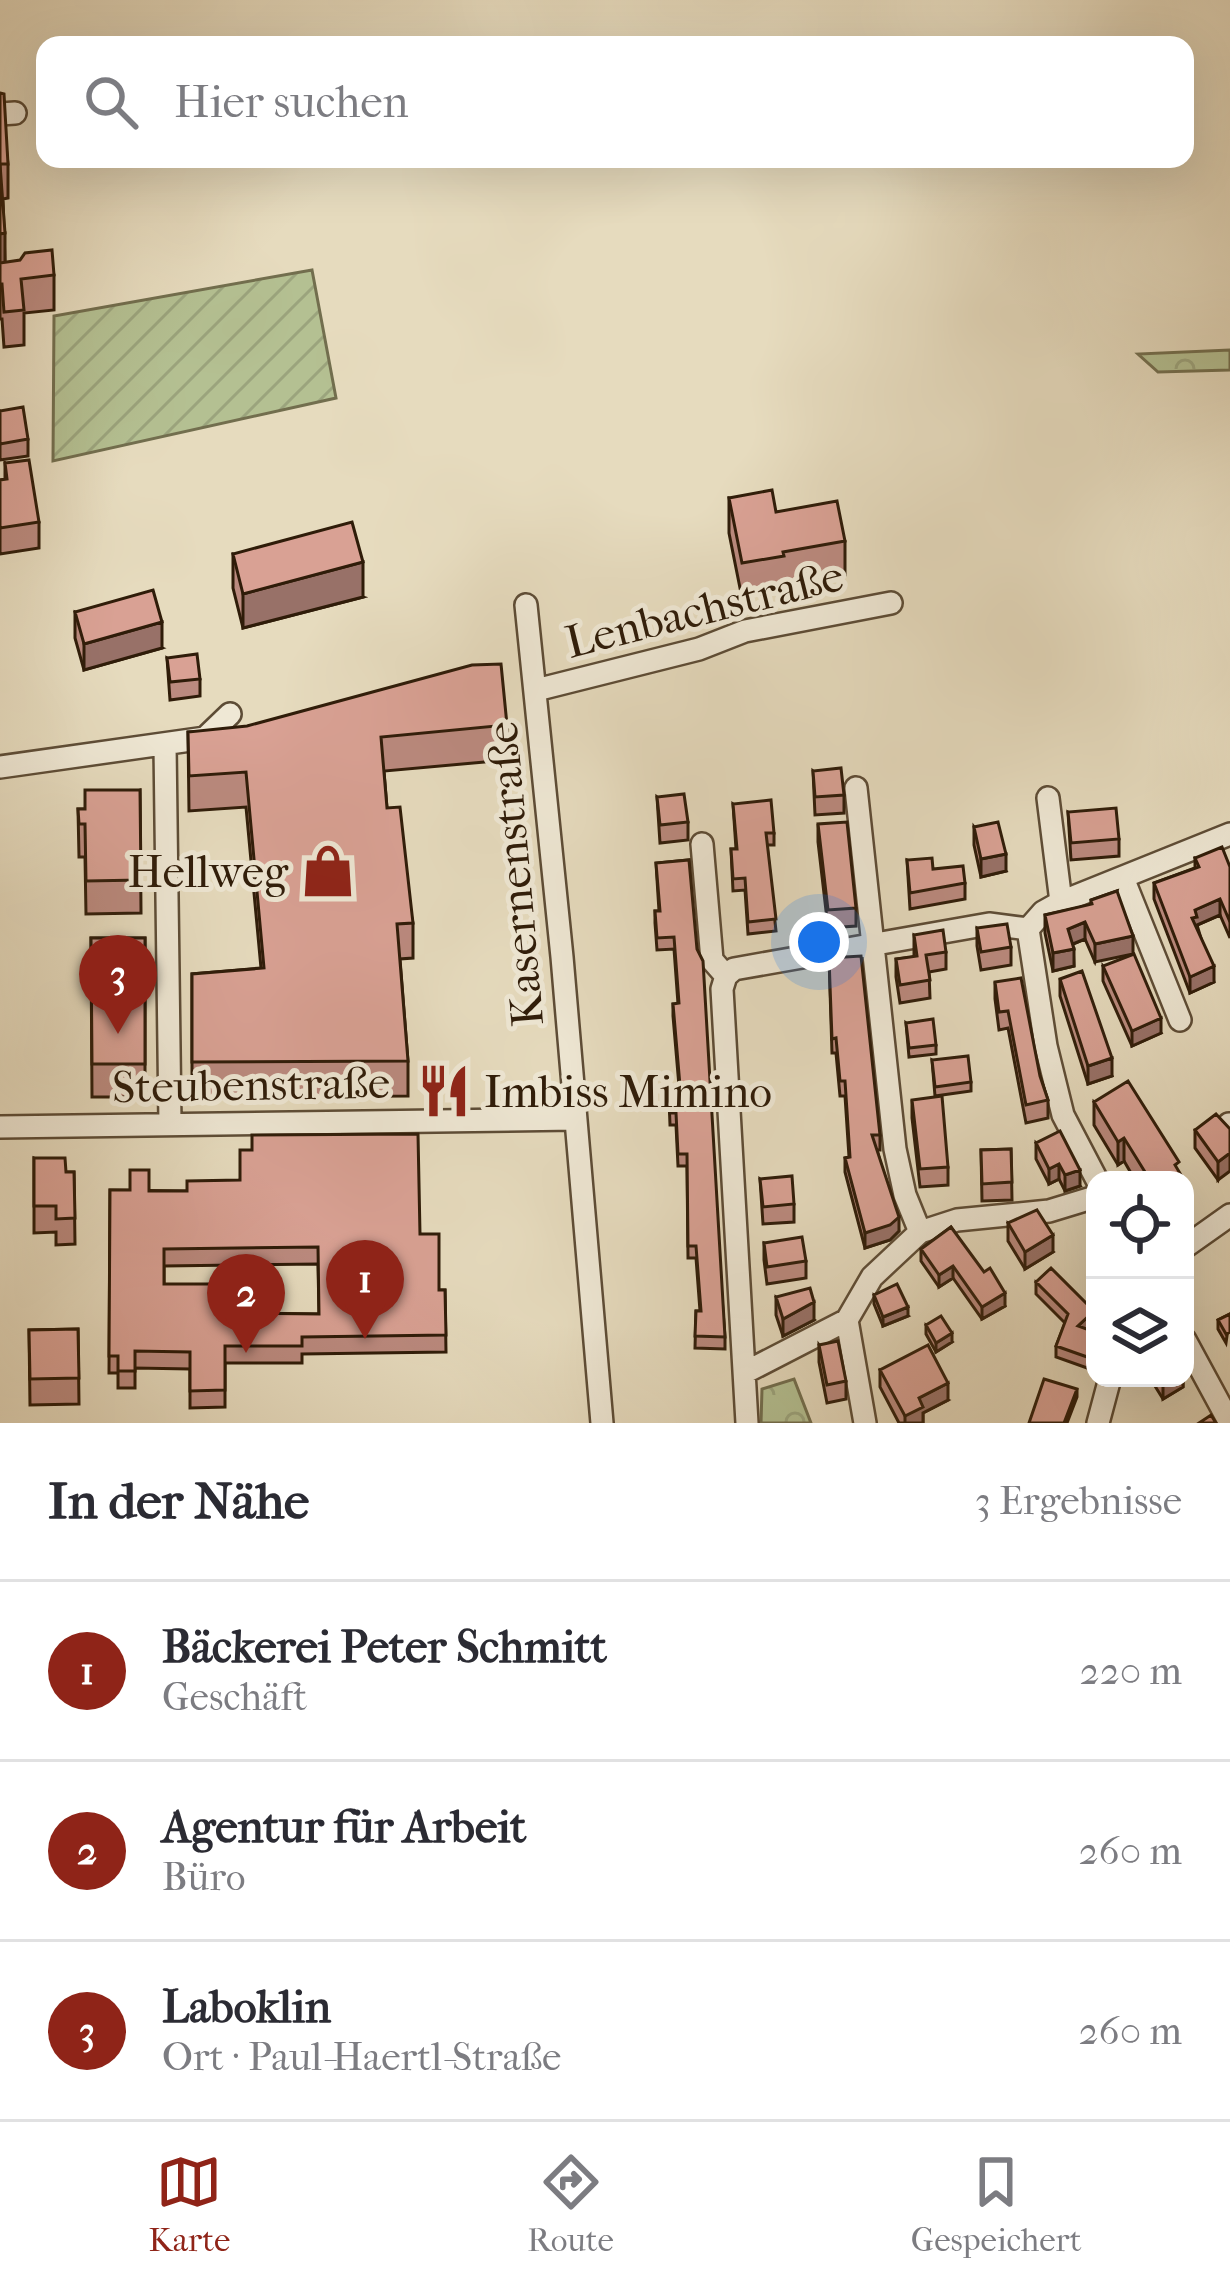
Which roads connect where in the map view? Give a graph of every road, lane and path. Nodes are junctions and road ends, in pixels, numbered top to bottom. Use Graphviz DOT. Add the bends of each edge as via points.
graph roads {
  1 [pos="891,603"];
  2 [pos="526,605"];
  3 [pos="536,689"];
  4 [pos="230,714"];
  5 [pos="165,745"];
  6 [pos="0,767"];
  7 [pos="856,788"];
  8 [pos="1048,798"];
  9 [pos="1230,834"];
  10 [pos="702,844"];
  11 [pos="1123,878"];
  12 [pos="1061,902"];
  13 [pos="1028,929"];
  14 [pos="872,947"];
  15 [pos="726,976"];
  16 [pos="1180,1020"];
  17 [pos="575,1119"];
  18 [pos="170,1124"];
  19 [pos="0,1127"];
  20 [pos="1091,1171"];
  21 [pos="1086,1200"];
  22 [pos="1230,1214"];
  23 [pos="920,1232"];
  24 [pos="1194,1240"];
  25 [pos="848,1320"];
  26 [pos="1194,1357"];
  27 [pos="746,1372"];
  28 [pos="1108,1387"];
  29 [pos="602,1423"];
  30 [pos="747,1423"];
  31 [pos="865,1423"];
  32 [pos="1098,1423"];
  33 [pos="1230,1423"];
  1 -- 3 [label="street, Lenbachstraße"];
  2 -- 3 [label="street, Kasernenstraße"];
  3 -- 17 [label="street, Kasernenstraße"];
  4 -- 5 [label="street" via="206,738"];
  5 -- 6 [label="street"];
  5 -- 18 [label="street"];
  7 -- 14 [label="street"];
  8 -- 12 [label="street"];
  9 -- 11 [label="street"];
  10 -- 15 [label="street" via="712,960"];
  11 -- 12 [label="street"];
  11 -- 16 [label="street"];
  12 -- 13 [label="street"];
  13 -- 14 [label="street" via="989,924"];
  13 -- 20 [label="street" via="1063,1115"];
  14 -- 15 [label="street"];
  14 -- 23 [label="street" via="895,1149"];
  15 -- 27 [label="street"];
  17 -- 18 [label="street, Steubenstraße"];
  17 -- 29 [label="street, Kasernenstraße"];
  18 -- 19 [label="street, Steubenstraße"];
  21 -- 23 [label="street"];
  22 -- 24 [label="street"];
  23 -- 25 [label="street" via="872,1277"];
  25 -- 27 [label="street"];
  25 -- 31 [label="street"];
  26 -- 33 [label="street"];
  27 -- 30 [label="street"];
  28 -- 32 [label="street"];
}
